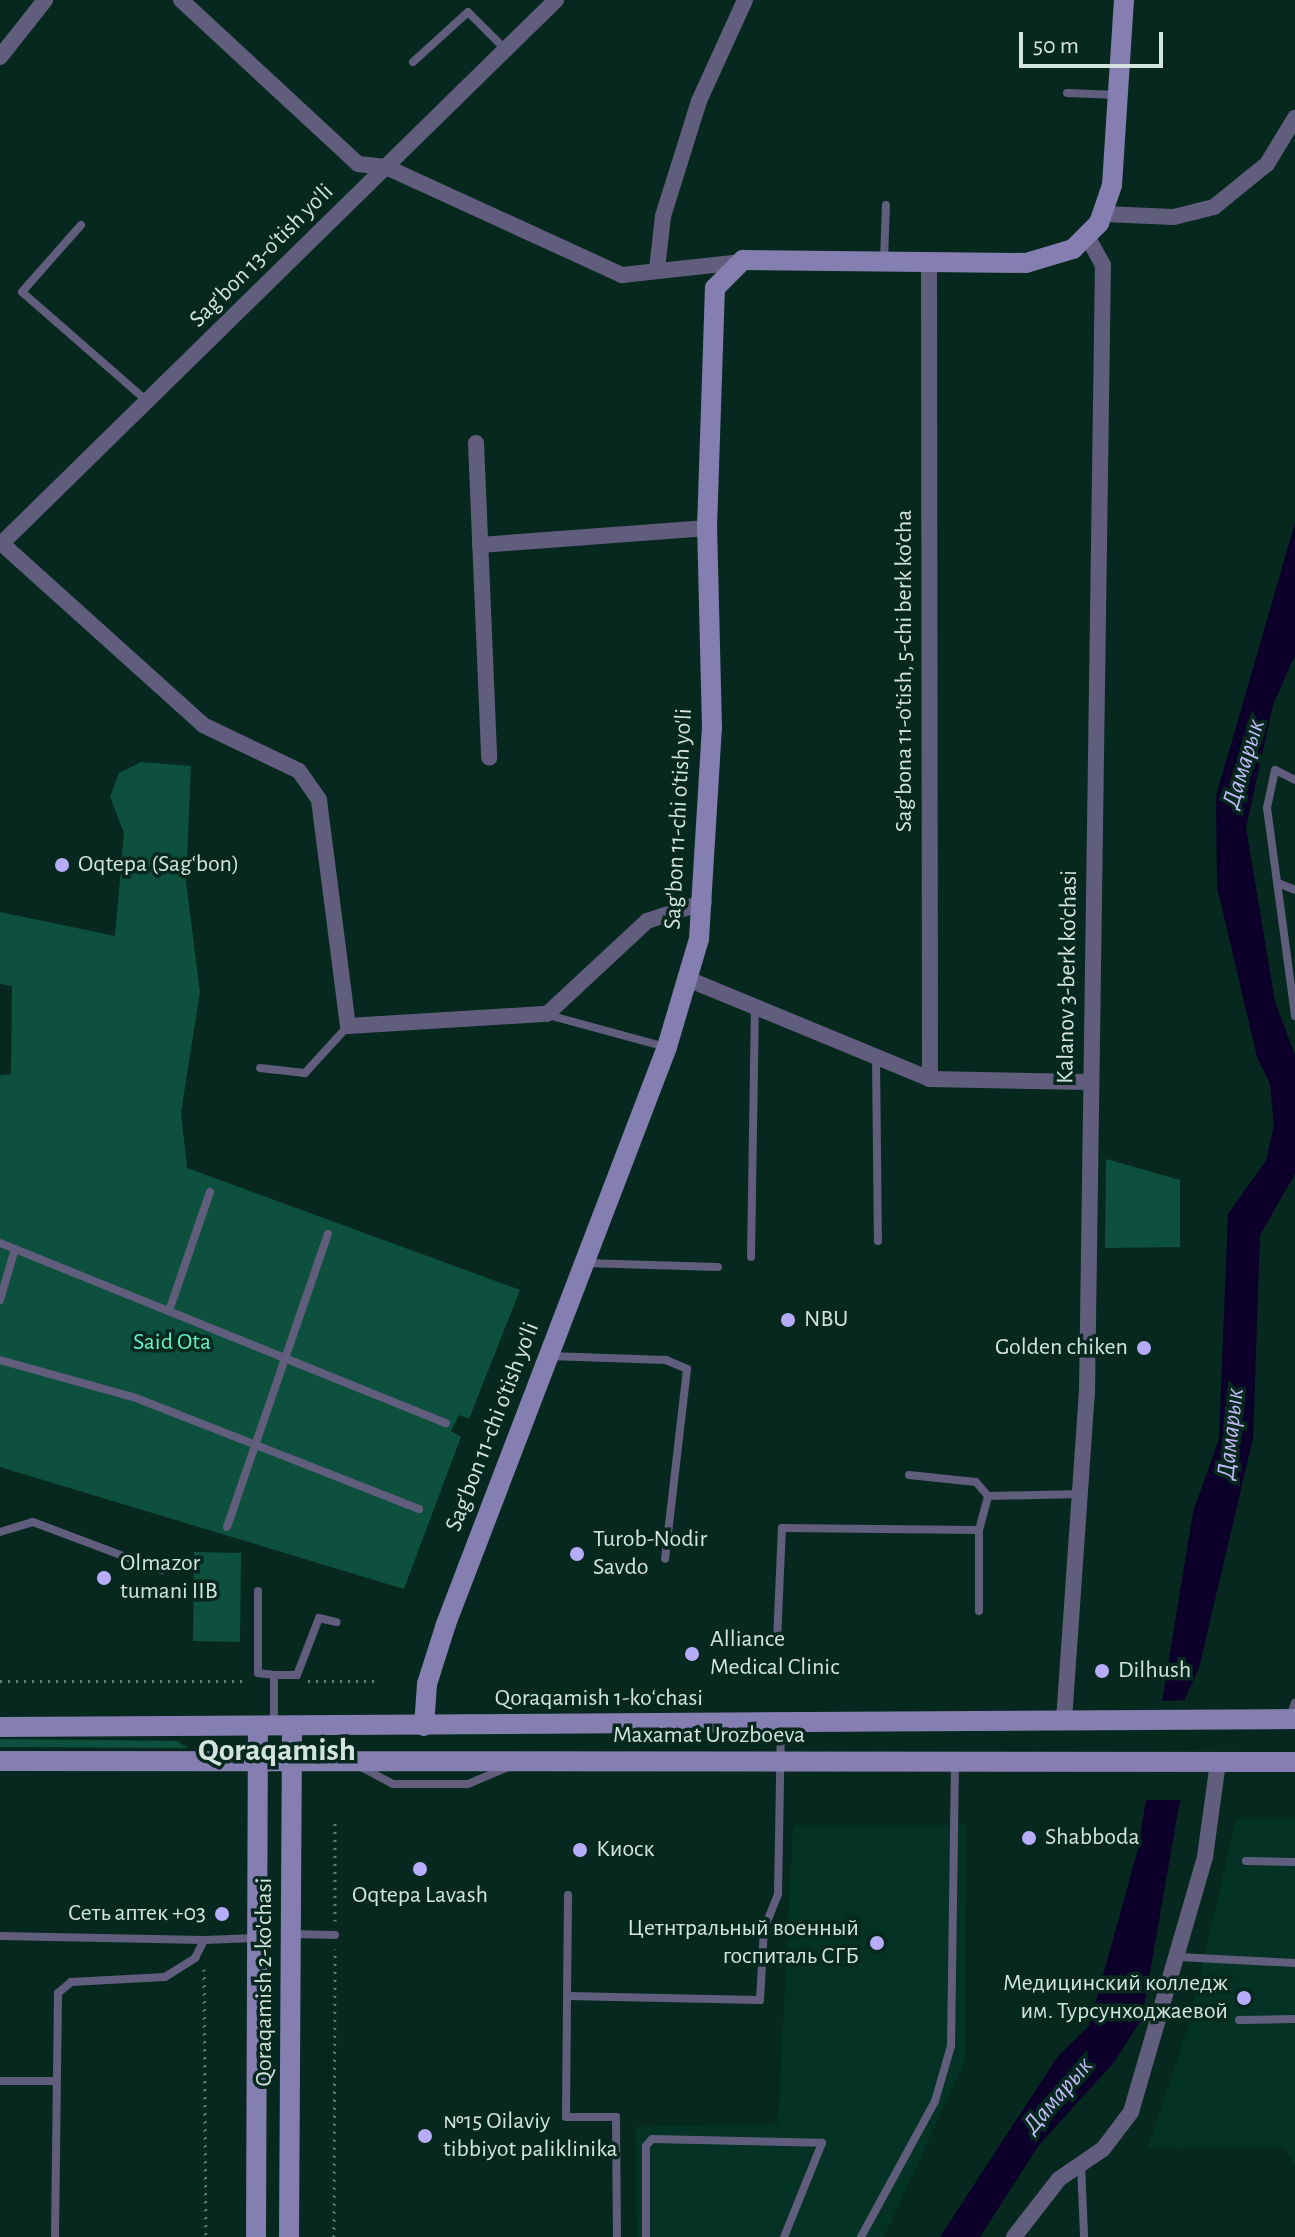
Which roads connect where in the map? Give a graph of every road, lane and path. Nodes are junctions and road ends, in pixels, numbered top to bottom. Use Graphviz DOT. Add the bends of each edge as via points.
graph roads {
  1 [pos="45,0"];
  2 [pos="181,0"];
  3 [pos="556,0"];
  4 [pos="745,0"];
  5 [pos="1124,0"];
  6 [pos="508,51"];
  7 [pos="0,57"];
  8 [pos="413,62"];
  9 [pos="1067,93"];
  10 [pos="1119,95"];
  11 [pos="1295,118"];
  12 [pos="386,167"];
  13 [pos="886,205"];
  14 [pos="1103,214"];
  15 [pos="81,225"];
  16 [pos="1088,238"];
  17 [pos="884,262"];
  18 [pos="733,263"];
  19 [pos="929,263"];
  20 [pos="657,269"];
  21 [pos="700,272"];
  22 [pos="712,301"];
  23 [pos="148,403"];
  24 [pos="476,443"];
  25 [pos="707,528"];
  26 [pos="1,543"];
  27 [pos="480,545"];
  28 [pos="489,758"];
  29 [pos="1295,780"];
  30 [pos="1278,883"];
  31 [pos="1295,890"];
  32 [pos="704,902"];
  33 [pos="690,980"];
  34 [pos="755,1008"];
  35 [pos="547,1014"];
  36 [pos="1295,1016"];
  37 [pos="348,1026"];
  38 [pos="667,1047"];
  39 [pos="876,1057"];
  40 [pos="260,1068"];
  41 [pos="930,1079"];
  42 [pos="1091,1082"];
  43 [pos="210,1192"];
  44 [pos="328,1234"];
  45 [pos="878,1241"];
  46 [pos="0,1243"];
  47 [pos="15,1249"];
  48 [pos="751,1257"];
  49 [pos="583,1263"];
  50 [pos="718,1267"];
  51 [pos="0,1300"];
  52 [pos="169,1311"];
  53 [pos="548,1356"];
  54 [pos="285,1359"];
  55 [pos="0,1360"];
  56 [pos="446,1423"];
  57 [pos="256,1442"];
  58 [pos="909,1475"];
  59 [pos="1082,1494"];
  60 [pos="988,1496"];
  61 [pos="419,1509"];
  62 [pos="227,1527"];
  63 [pos="979,1530"];
  64 [pos="0,1532"];
  65 [pos="665,1559"];
  66 [pos="161,1570"];
  67 [pos="258,1591"];
  68 [pos="979,1611"];
  69 [pos="337,1622"];
  70 [pos="777,1641"];
  71 [pos="274,1678"];
  72 [pos="0,1681"];
  73 [pos="375,1681"];
  74 [pos="1293,1714"];
  75 [pos="1064,1720"];
  76 [pos="781,1723"];
  77 [pos="424,1726"];
  78 [pos="0,1727"];
  79 [pos="275,1727"];
  80 [pos="0,1761"];
  81 [pos="258,1762"];
  82 [pos="781,1762"];
  83 [pos="955,1762"];
  84 [pos="1214,1762"];
  85 [pos="1295,1762"];
  86 [pos="292,1763"];
  87 [pos="335,1820"];
  88 [pos="1246,1861"];
  89 [pos="1295,1862"];
  90 [pos="568,1895"];
  91 [pos="291,1934"];
  92 [pos="335,1935"];
  93 [pos="0,1936"];
  94 [pos="258,1938"];
  95 [pos="204,1940"];
  96 [pos="1179,1957"];
  97 [pos="1295,1963"];
  98 [pos="567,1996"];
  99 [pos="1295,2019"];
  100 [pos="1239,2020"];
  101 [pos="0,2081"];
  102 [pos="54,2081"];
  103 [pos="1081,2163"];
  104 [pos="55,2237"];
  105 [pos="206,2237"];
  106 [pos="256,2237"];
  107 [pos="289,2237"];
  108 [pos="334,2237"];
  109 [pos="617,2237"];
  110 [pos="646,2237"];
  111 [pos="784,2237"];
  112 [pos="861,2237"];
  113 [pos="1014,2237"];
  114 [pos="1084,2237"];
  1 -- 7 [label="street"];
  2 -- 12 [label="street" via="358,164"];
  3 -- 6 [label="street, Sag'bon 13-o'tish yo'li"];
  4 -- 20 [label="street" via="699,101 663,216"];
  5 -- 10 [label="main road"];
  6 -- 8 [label="lane" via="468,12"];
  6 -- 12 [label="street, Sag'bon 13-o'tish yo'li"];
  9 -- 10 [label="lane"];
  10 -- 14 [label="main road" via="1116,165"];
  11 -- 14 [label="street" via="1267,164 1214,207 1174,217"];
  12 -- 20 [label="street" via="622,275"];
  12 -- 23 [label="street, Sag'bon 13-o'tish yo'li"];
  13 -- 17 [label="lane"];
  14 -- 16 [label="main road"];
  15 -- 23 [label="lane" via="22,292"];
  16 -- 19 [label="main road" via="1058,256 1026,263"];
  16 -- 42 [label="street, Kalanov 3-berk ko'chasi" via="1103,265"];
  17 -- 18 [label="main road"];
  17 -- 19 [label="main road"];
  18 -- 21 [label="street"];
  18 -- 22 [label="main road, Sag'bon 11-chi o'tish yo'li"];
  19 -- 41 [label="street, Sag'bona 11-o'tish, 5-chi berk ko'cha"];
  20 -- 21 [label="street"];
  21 -- 22 [label="street"];
  22 -- 25 [label="main road, Sag'bon 11-chi o'tish yo'li"];
  23 -- 26 [label="street, Sag'bon 13-o'tish yo'li"];
  24 -- 27 [label="street"];
  25 -- 27 [label="street"];
  25 -- 32 [label="main road, Sag'bon 11-chi o'tish yo'li" via="712,728"];
  26 -- 37 [label="street" via="203,725 299,771 319,800"];
  27 -- 28 [label="street"];
  29 -- 30 [label="lane" via="1275,770 1270,780"];
  30 -- 31 [label="lane"];
  30 -- 36 [label="lane"];
  32 -- 33 [label="main road, Sag'bon 11-chi o'tish yo'li"];
  32 -- 35 [label="street" via="647,921"];
  33 -- 34 [label="street"];
  33 -- 38 [label="main road, Sag'bon 11-chi o'tish yo'li"];
  34 -- 39 [label="street"];
  34 -- 48 [label="lane"];
  35 -- 37 [label="street"];
  35 -- 38 [label="lane"];
  37 -- 40 [label="lane" via="305,1073"];
  38 -- 49 [label="main road, Sag'bon 11-chi o'tish yo'li"];
  39 -- 41 [label="street"];
  39 -- 45 [label="lane"];
  41 -- 42 [label="street"];
  42 -- 59 [label="street, Kalanov 3-berk ko'chasi"];
  43 -- 52 [label="lane"];
  44 -- 54 [label="lane"];
  46 -- 47 [label="lane"];
  47 -- 51 [label="lane"];
  47 -- 52 [label="lane"];
  49 -- 50 [label="lane"];
  49 -- 53 [label="main road, Sag'bon 11-chi o'tish yo'li"];
  52 -- 54 [label="lane"];
  53 -- 65 [label="lane" via="666,1360 687,1369"];
  53 -- 77 [label="main road, Sag'bon 11-chi o'tish yo'li" via="446,1624 427,1684"];
  54 -- 56 [label="lane"];
  54 -- 57 [label="lane"];
  55 -- 57 [label="lane"];
  57 -- 61 [label="lane"];
  57 -- 62 [label="lane"];
  58 -- 60 [label="lane" via="976,1482"];
  59 -- 60 [label="lane"];
  59 -- 75 [label="street, Kalanov 3-berk ko'chasi"];
  60 -- 63 [label="lane"];
  63 -- 68 [label="lane"];
  63 -- 70 [label="lane" via="782,1528"];
  64 -- 66 [label="lane" via="33,1522"];
  67 -- 71 [label="lane" via="258,1673"];
  69 -- 71 [label="lane" via="319,1618 297,1675"];
  71 -- 72 [label="path"];
  71 -- 73 [label="path"];
  71 -- 79 [label="lane"];
  74 -- 75 [label="main road, Qoraqamish 1-koʻchasi"];
  75 -- 76 [label="main road, Qoraqamish 1-koʻchasi"];
  76 -- 77 [label="main road, Qoraqamish 1-koʻchasi"];
  76 -- 82 [label="lane"];
  77 -- 79 [label="main road, Qoraqamish 1-koʻchasi"];
  78 -- 79 [label="main road, Qoraqamish 1-koʻchasi"];
  79 -- 81 [label="main road, Qoraqamish 2-ko'chasi"];
  79 -- 86 [label="main road, Qoraqamish 2-ko'chasi"];
  80 -- 81 [label="main road"];
  81 -- 86 [label="main road"];
  81 -- 94 [label="main road, Qoraqamish 2-ko'chasi"];
  82 -- 83 [label="main road, Maxamat Urozboeva"];
  82 -- 86 [label="main road, Maxamat Urozboeva"];
  82 -- 98 [label="lane" via="778,1894 764,1929 760,2000"];
  83 -- 84 [label="main road, Maxamat Urozboeva"];
  83 -- 112 [label="lane" via="951,2046 935,2101"];
  84 -- 85 [label="main road"];
  84 -- 96 [label="street" via="1205,1857"];
  86 -- 91 [label="main road, Qoraqamish 2-ko'chasi"];
  87 -- 92 [label="path"];
  88 -- 89 [label="lane"];
  90 -- 98 [label="lane"];
  91 -- 92 [label="lane"];
  91 -- 107 [label="main road, Qoraqamish 2-ko'chasi"];
  92 -- 108 [label="path"];
  93 -- 95 [label="lane"];
  94 -- 95 [label="lane"];
  94 -- 106 [label="main road, Qoraqamish 2-ko'chasi"];
  95 -- 102 [label="lane" via="195,1958 165,1977 62,1987"];
  95 -- 105 [label="path"];
  96 -- 97 [label="lane"];
  96 -- 103 [label="street" via="1131,2112 1103,2149"];
  98 -- 109 [label="lane" via="566,2117 616,2117"];
  99 -- 100 [label="lane"];
  101 -- 102 [label="lane"];
  102 -- 104 [label="lane"];
  103 -- 113 [label="street"];
  103 -- 114 [label="lane"];
  110 -- 111 [label="lane" via="646,2146 652,2139 822,2143"];
}
